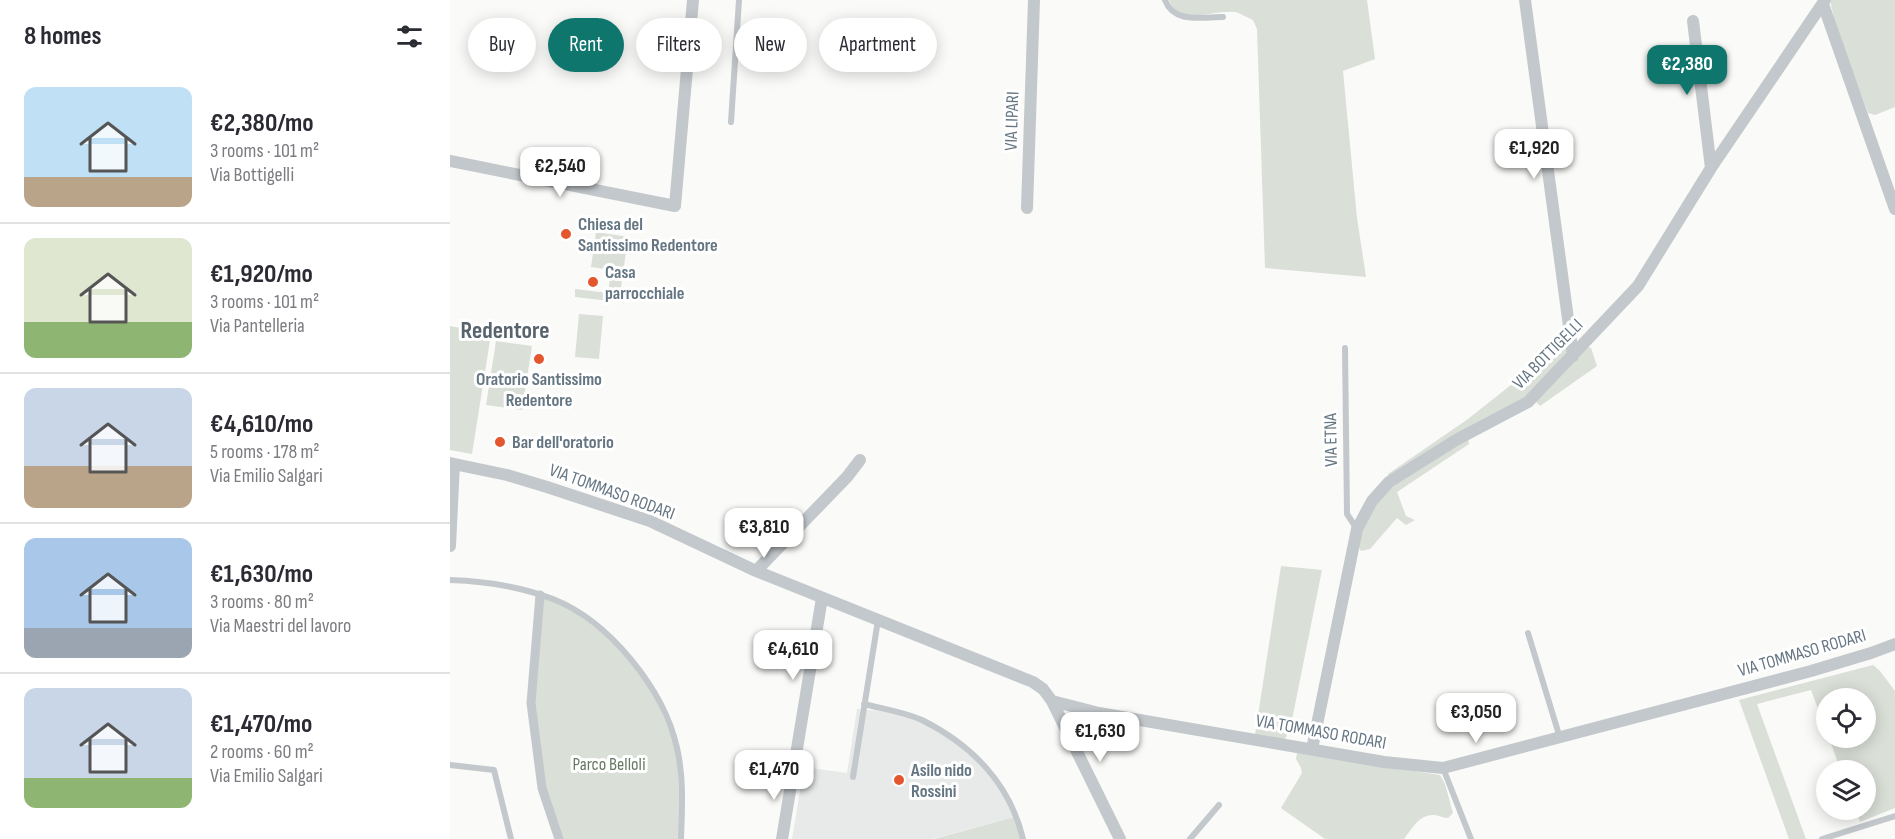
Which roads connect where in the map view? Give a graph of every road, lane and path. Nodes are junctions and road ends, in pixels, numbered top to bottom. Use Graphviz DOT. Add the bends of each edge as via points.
graph roads {
  1 [pos="693,0"];
  2 [pos="739,0"];
  3 [pos="1034,0"];
  4 [pos="1166,0"];
  5 [pos="1525,0"];
  6 [pos="1824,2"];
  7 [pos="1223,17"];
  8 [pos="1693,21"];
  9 [pos="731,122"];
  10 [pos="450,161"];
  11 [pos="1711,168"];
  12 [pos="1027,208"];
  13 [pos="1895,209"];
  14 [pos="1345,348"];
  15 [pos="1573,356"];
  16 [pos="860,460"];
  17 [pos="452,464"];
  18 [pos="1357,529"];
  19 [pos="450,546"];
  20 [pos="756,572"];
  21 [pos="450,580"];
  22 [pos="540,596"];
  23 [pos="822,598"];
  24 [pos="878,620"];
  25 [pos="1528,633"];
  26 [pos="1895,644"];
  27 [pos="1052,701"];
  28 [pos="864,704"];
  29 [pos="1560,738"];
  30 [pos="1312,749"];
  31 [pos="450,765"];
  32 [pos="1443,768"];
  33 [pos="853,777"];
  34 [pos="1219,805"];
  35 [pos="1895,816"];
  36 [pos="511,839"];
  37 [pos="559,839"];
  38 [pos="681,839"];
  39 [pos="782,839"];
  40 [pos="1023,839"];
  41 [pos="1120,839"];
  42 [pos="1190,839"];
  43 [pos="1471,839"];
  44 [pos="1822,839"];
  1 -- 10 [label="street" via="675,206"];
  2 -- 9 [label="lane"];
  3 -- 12 [label="street, VIA LIPARI"];
  4 -- 7 [label="lane" via="1178,16"];
  5 -- 15 [label="street"];
  6 -- 11 [label="street, VIA BOTTIGELLI"];
  6 -- 13 [label="street"];
  8 -- 11 [label="street"];
  11 -- 15 [label="street, VIA BOTTIGELLI" via="1638,286"];
  14 -- 18 [label="lane, VIA ETNA" via="1347,514"];
  15 -- 18 [label="street, VIA BOTTIGELLI" via="1528,402 1389,482 1372,501"];
  16 -- 20 [label="street"];
  17 -- 19 [label="street"];
  17 -- 20 [label="street, VIA TOMMASO RODARI" via="507,475 650,521"];
  18 -- 30 [label="street, VIA BOTTIGELLI"];
  20 -- 23 [label="street, VIA TOMMASO RODARI"];
  21 -- 22 [label="lane" via="490,584"];
  22 -- 37 [label="street" via="531,703 542,788"];
  22 -- 38 [label="lane" via="589,620 637,667 660,701 681,766"];
  23 -- 24 [label="street, VIA TOMMASO RODARI"];
  23 -- 39 [label="street"];
  24 -- 27 [label="street, VIA TOMMASO RODARI" via="1033,682"];
  24 -- 28 [label="lane"];
  25 -- 29 [label="lane"];
  26 -- 29 [label="street, VIA TOMMASO RODARI" via="1811,671"];
  27 -- 30 [label="street, VIA TOMMASO RODARI" via="1099,713"];
  27 -- 41 [label="street"];
  28 -- 33 [label="lane"];
  28 -- 40 [label="lane" via="921,720 967,748 1001,788 1018,816"];
  29 -- 32 [label="street, VIA TOMMASO RODARI"];
  30 -- 32 [label="street, VIA TOMMASO RODARI"];
  31 -- 36 [label="lane" via="495,770"];
  32 -- 43 [label="lane"];
  34 -- 42 [label="lane"];
  35 -- 44 [label="lane"];
}
